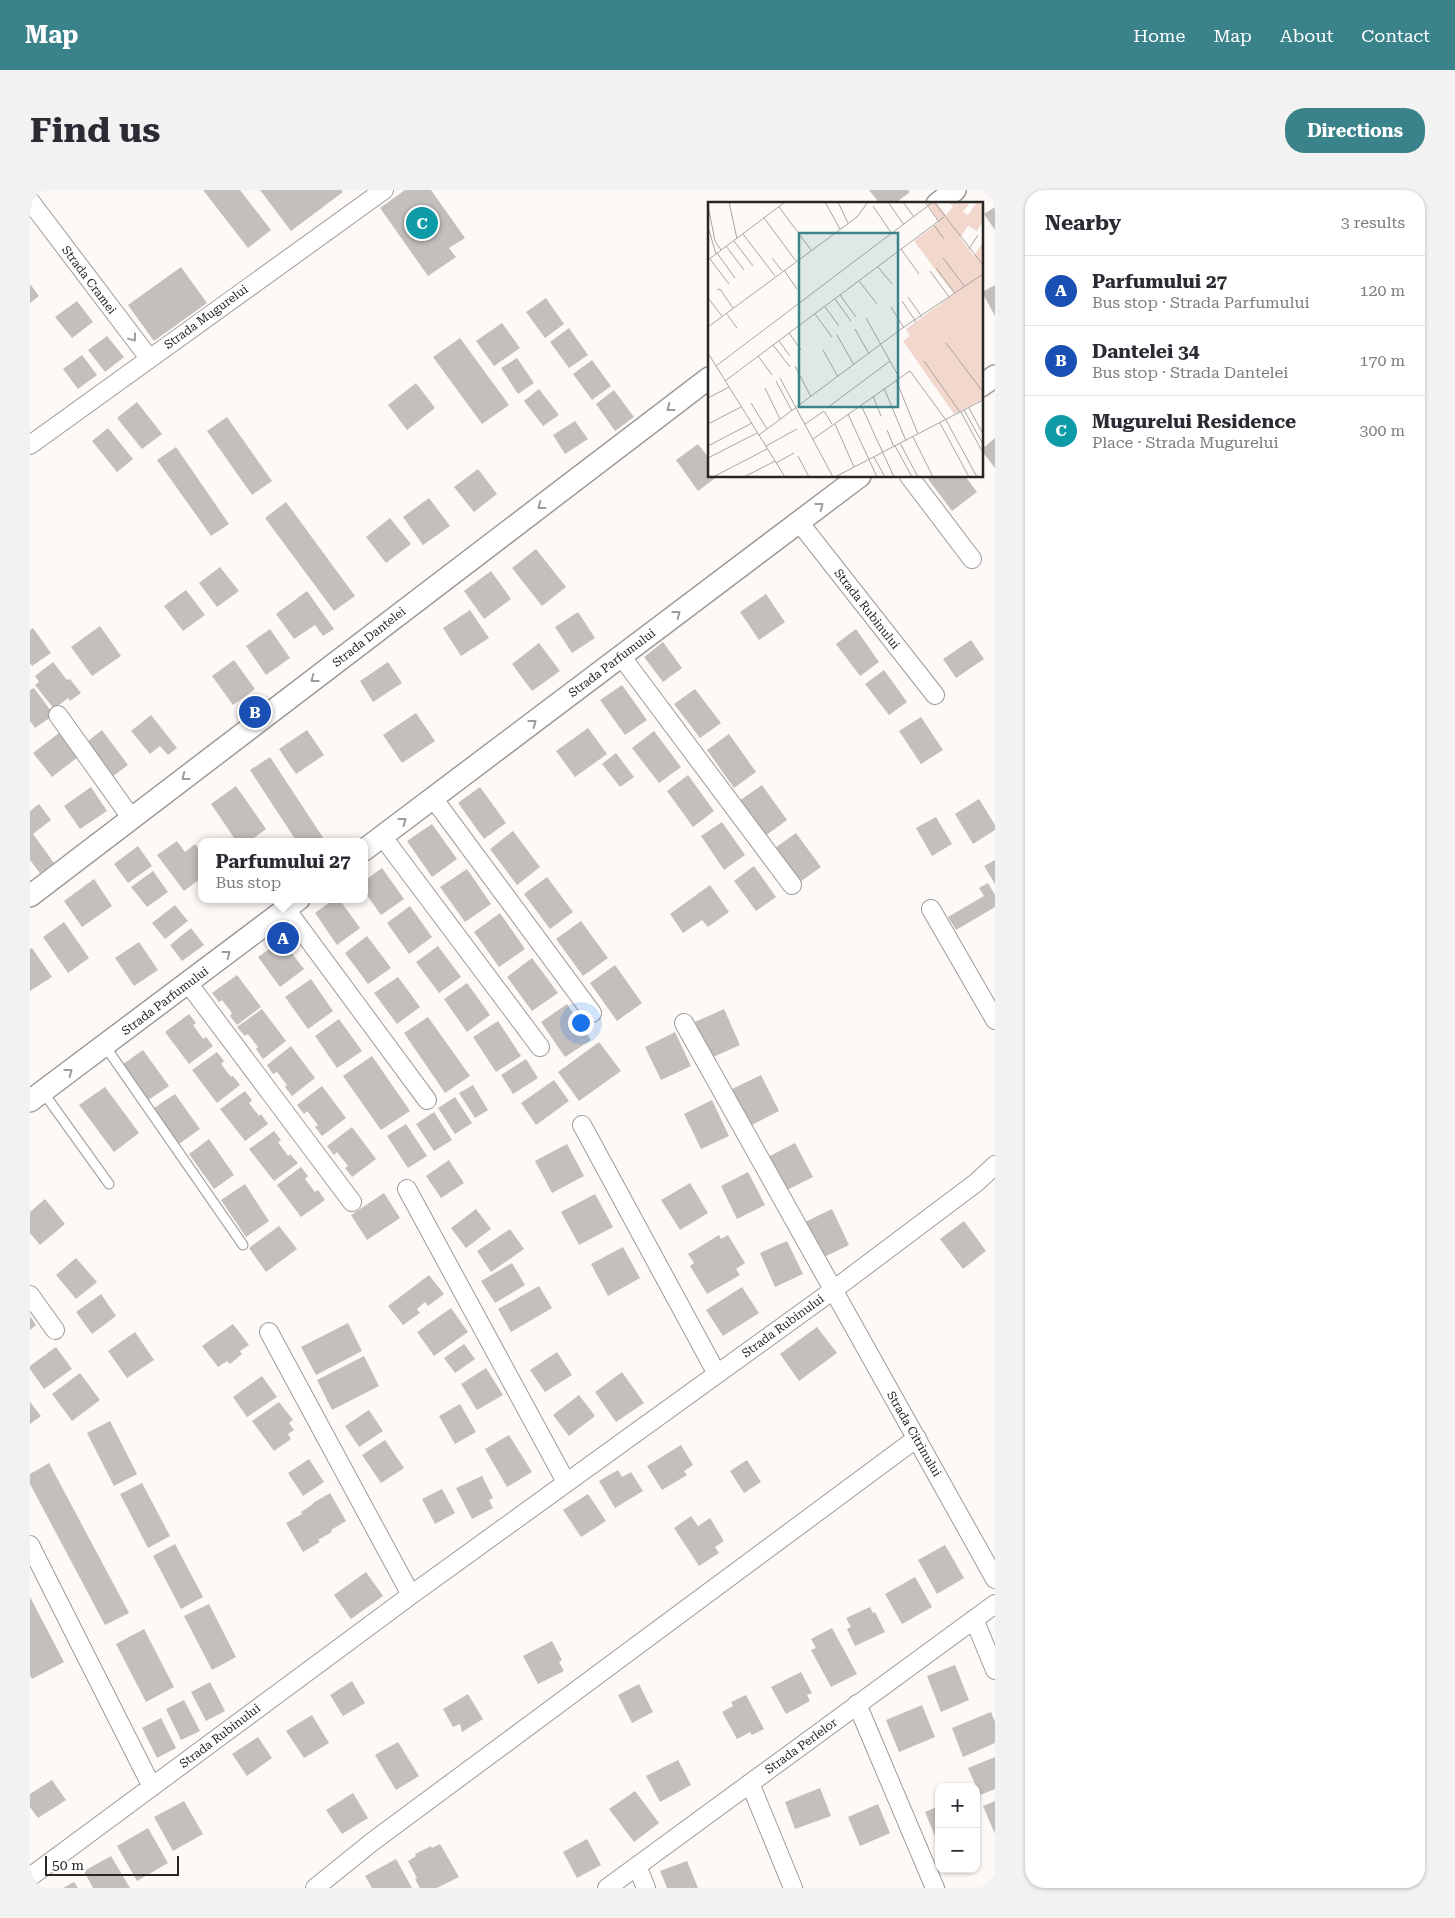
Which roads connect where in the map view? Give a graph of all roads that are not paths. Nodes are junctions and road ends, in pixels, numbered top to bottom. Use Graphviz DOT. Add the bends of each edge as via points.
graph roads {
  1 [pos="384,190"];
  2 [pos="30,201"];
  3 [pos="149,358"];
  4 [pos="995,376"];
  5 [pos="708,379"];
  6 [pos="982,385"];
  7 [pos="30,445"];
  8 [pos="857,478"];
  9 [pos="911,478"];
  10 [pos="798,522"];
  11 [pos="972,559"];
  12 [pos="621,656"];
  13 [pos="935,695"];
  14 [pos="58,715"];
  15 [pos="433,798"];
  16 [pos="132,819"];
  17 [pos="382,836"];
  18 [pos="368,847"];
  19 [pos="792,884"];
  20 [pos="30,896"];
  21 [pos="292,904"];
  22 [pos="931,909"];
  23 [pos="188,984"];
  24 [pos="592,1013"];
  25 [pos="995,1020"];
  26 [pos="684,1023"];
  27 [pos="104,1046"];
  28 [pos="540,1047"];
  29 [pos="36,1097"];
  30 [pos="427,1100"];
  31 [pos="582,1125"];
  32 [pos="995,1165"];
  33 [pos="109,1184"];
  34 [pos="407,1189"];
  35 [pos="352,1202"];
  36 [pos="243,1245"];
  37 [pos="832,1291"];
  38 [pos="30,1295"];
  39 [pos="55,1330"];
  40 [pos="269,1332"];
  41 [pos="717,1374"];
  42 [pos="917,1438"];
  43 [pos="566,1482"];
  44 [pos="30,1545"];
  45 [pos="995,1578"];
  46 [pos="411,1595"];
  47 [pos="995,1604"];
  48 [pos="974,1619"];
  49 [pos="995,1670"];
  50 [pos="857,1704"];
  51 [pos="750,1783"];
  52 [pos="152,1787"];
  53 [pos="636,1866"];
  54 [pos="30,1878"];
  55 [pos="315,1888"];
  56 [pos="607,1888"];
  57 [pos="646,1888"];
  58 [pos="793,1888"];
  59 [pos="935,1888"];
  1 -- 3 [label="street, Strada Mugurelui"];
  2 -- 3 [label="street, Strada Cramei, one-way"];
  3 -- 7 [label="street, Strada Mugurelui"];
  4 -- 6 [label="street"];
  5 -- 16 [label="street, Strada Dantelei, one-way"];
  10 -- 8 [label="street, Strada Parfumului, one-way"];
  9 -- 11 [label="street"];
  12 -- 10 [label="street, Strada Parfumului, one-way"];
  10 -- 13 [label="street, Strada Rubinului"];
  15 -- 12 [label="street, Strada Parfumului, one-way"];
  12 -- 19 [label="street"];
  14 -- 16 [label="street"];
  17 -- 15 [label="street, Strada Parfumului, one-way"];
  15 -- 24 [label="street"];
  16 -- 20 [label="street, Strada Dantelei"];
  17 -- 18 [label="street, Strada Parfumului"];
  17 -- 28 [label="street"];
  23 -- 21 [label="street, Strada Parfumului, one-way"];
  21 -- 30 [label="street"];
  22 -- 25 [label="street"];
  23 -- 27 [label="street, Strada Parfumului"];
  23 -- 35 [label="street"];
  26 -- 37 [label="street, Strada Citrinului"];
  29 -- 27 [label="street, Strada Parfumului, one-way"];
  27 -- 36 [label="lane"];
  29 -- 33 [label="lane"];
  31 -- 41 [label="street"];
  32 -- 37 [label="street, Strada Rubinului"];
  34 -- 43 [label="street"];
  37 -- 41 [label="street, Strada Rubinului"];
  37 -- 42 [label="street, Strada Citrinului"];
  38 -- 39 [label="street"];
  40 -- 46 [label="street"];
  41 -- 43 [label="street, Strada Rubinului"];
  42 -- 45 [label="street, Strada Citrinului"];
  42 -- 55 [label="street" via="372,1842"];
  43 -- 46 [label="street, Strada Rubinului"];
  44 -- 52 [label="street"];
  46 -- 52 [label="street, Strada Rubinului"];
  47 -- 48 [label="street, Strada Perlelor"];
  48 -- 49 [label="street"];
  48 -- 50 [label="street, Strada Perlelor"];
  50 -- 51 [label="street, Strada Perlelor"];
  50 -- 59 [label="street"];
  51 -- 53 [label="street, Strada Perlelor"];
  51 -- 58 [label="street"];
  52 -- 54 [label="street, Strada Rubinului"];
  53 -- 56 [label="street, Strada Perlelor"];
  53 -- 57 [label="street"];
}
